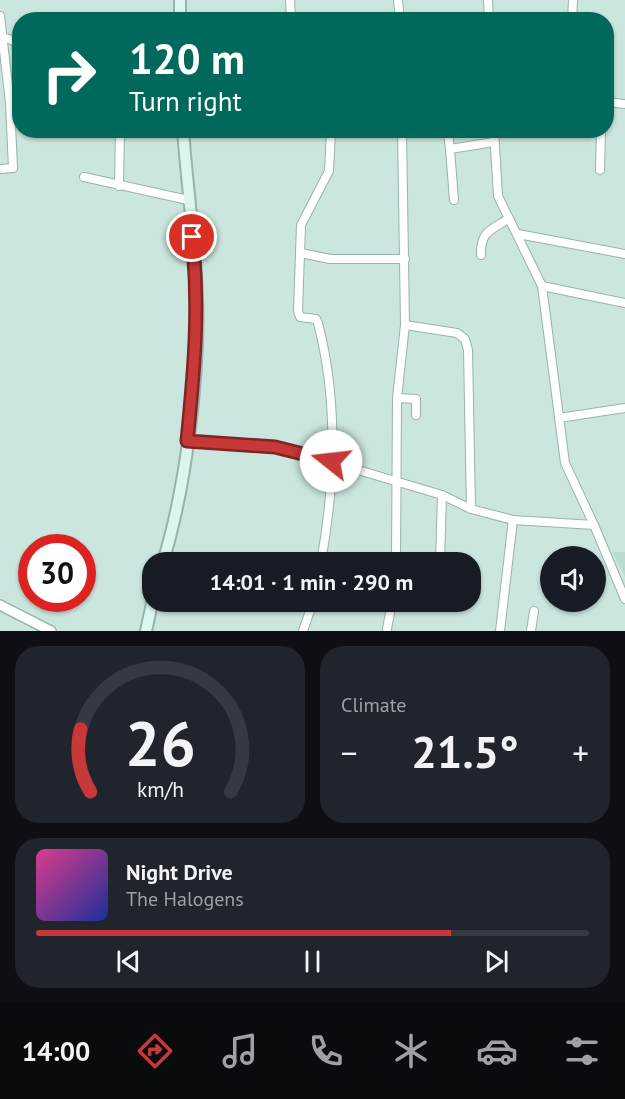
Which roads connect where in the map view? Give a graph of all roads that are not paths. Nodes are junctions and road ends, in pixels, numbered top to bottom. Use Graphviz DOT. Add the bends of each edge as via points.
graph roads {
  1 [pos="0,16"];
  2 [pos="1,36"];
  3 [pos="120,138"];
  4 [pos="184,138"];
  5 [pos="331,138"];
  6 [pos="402,138"];
  7 [pos="449,138"];
  8 [pos="494,138"];
  9 [pos="601,138"];
  10 [pos="494,142"];
  11 [pos="450,149"];
  12 [pos="0,169"];
  13 [pos="600,170"];
  14 [pos="84,177"];
  15 [pos="119,186"];
  16 [pos="188,200"];
  17 [pos="454,200"];
  18 [pos="508,219"];
  19 [pos="518,234"];
  20 [pos="301,253"];
  21 [pos="625,254"];
  22 [pos="481,255"];
  23 [pos="405,260"];
  24 [pos="542,286"];
  25 [pos="625,303"];
  26 [pos="405,325"];
  27 [pos="397,398"];
  28 [pos="625,408"];
  29 [pos="416,415"];
  30 [pos="559,418"];
  31 [pos="187,441"];
  32 [pos="331,461"];
  33 [pos="397,482"];
  34 [pos="442,495"];
  35 [pos="471,509"];
  36 [pos="513,520"];
  37 [pos="594,525"];
  38 [pos="166,552"];
  39 [pos="322,552"];
  40 [pos="396,552"];
  41 [pos="440,552"];
  42 [pos="625,599"];
  43 [pos="0,605"];
  44 [pos="534,611"];
  45 [pos="150,612"];
  46 [pos="310,612"];
  47 [pos="390,612"];
  48 [pos="149,616"];
  49 [pos="387,629"];
  50 [pos="51,631"];
  51 [pos="140,631"];
  52 [pos="146,631"];
  53 [pos="303,631"];
  54 [pos="500,631"];
  55 [pos="531,631"];
  1 -- 2 [label="street"];
  2 -- 12 [label="street" via="10,103 12,168"];
  3 -- 15 [label="street"];
  4 -- 16 [label="main road"];
  5 -- 20 [label="street" via="329,171 301,225"];
  6 -- 23 [label="street"];
  7 -- 11 [label="street"];
  8 -- 10 [label="street"];
  9 -- 13 [label="street"];
  10 -- 11 [label="street"];
  10 -- 18 [label="street" via="498,196"];
  11 -- 17 [label="street"];
  14 -- 15 [label="street"];
  15 -- 16 [label="street"];
  16 -- 31 [label="main road" via="197,297 195,372"];
  18 -- 19 [label="street"];
  18 -- 22 [label="street" via="483,234"];
  19 -- 21 [label="street"];
  19 -- 24 [label="street"];
  20 -- 23 [label="street" via="330,259"];
  20 -- 32 [label="street" via="299,315 317,321 327,358"];
  23 -- 26 [label="street"];
  24 -- 25 [label="street"];
  24 -- 30 [label="street"];
  26 -- 27 [label="street"];
  26 -- 35 [label="street" via="457,333 467,345"];
  27 -- 29 [label="street" via="416,399"];
  27 -- 33 [label="street"];
  28 -- 30 [label="street"];
  30 -- 37 [label="street" via="569,475"];
  31 -- 32 [label="street" via="275,447"];
  31 -- 38 [label="main road"];
  32 -- 33 [label="street"];
  32 -- 39 [label="street"];
  33 -- 34 [label="street"];
  33 -- 40 [label="street"];
  34 -- 35 [label="street"];
  34 -- 41 [label="street"];
  35 -- 36 [label="street"];
  36 -- 37 [label="street"];
  36 -- 54 [label="street"];
  37 -- 42 [label="street"];
  43 -- 50 [label="street"];
  44 -- 55 [label="street"];
  45 -- 48 [label="main road"];
  46 -- 53 [label="street"];
  47 -- 49 [label="street"];
  48 -- 51 [label="main road"];
  48 -- 52 [label="main road"];
}
